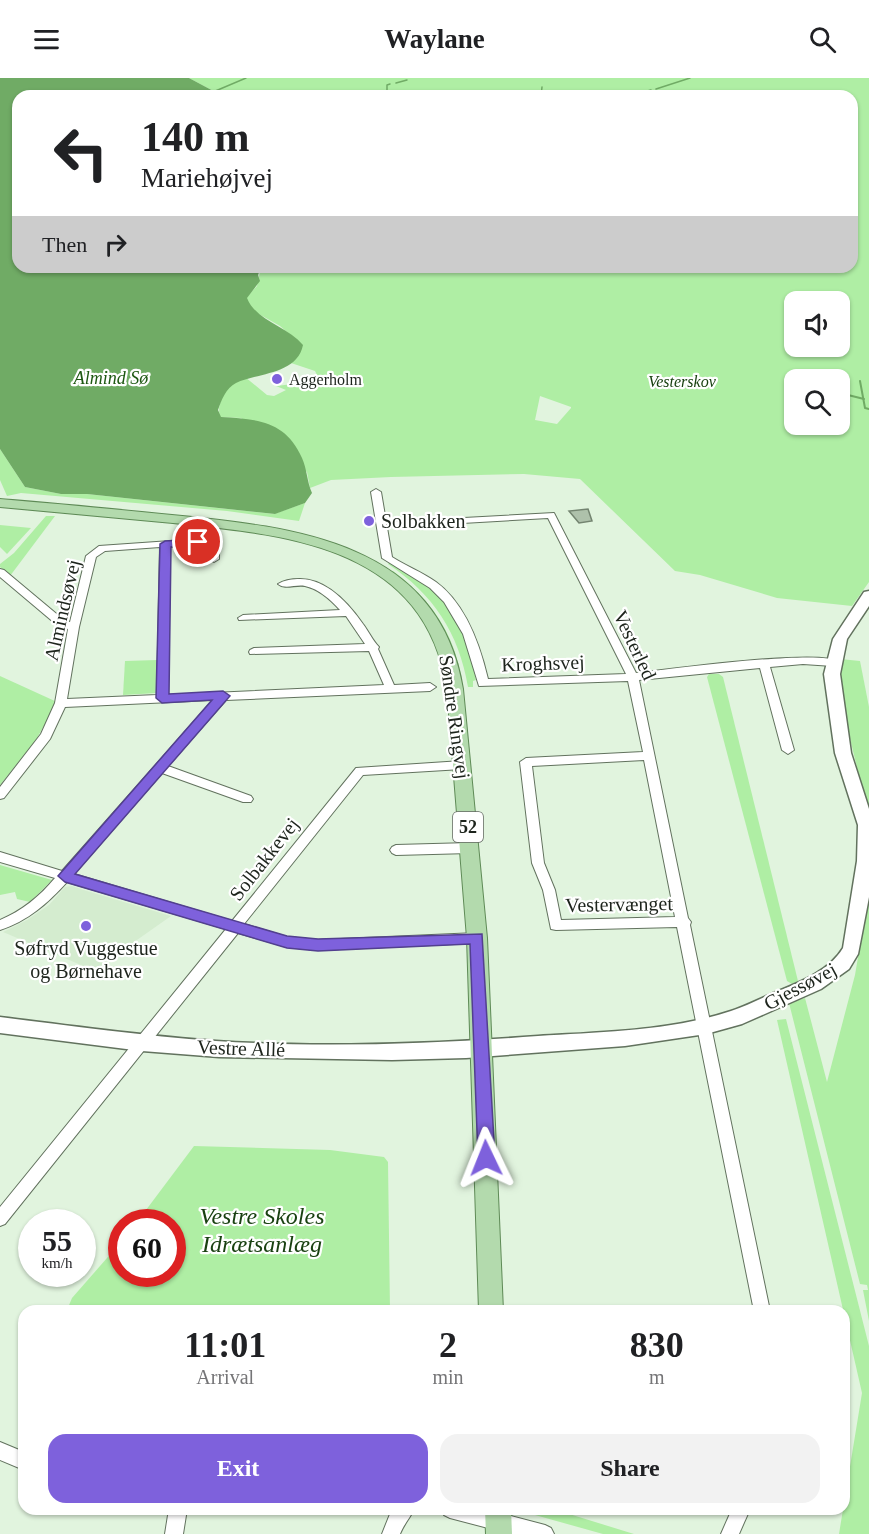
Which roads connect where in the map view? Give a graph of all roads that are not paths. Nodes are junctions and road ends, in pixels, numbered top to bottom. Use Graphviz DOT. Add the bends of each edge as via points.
graph roads {
  1 [pos="376,492"];
  2 [pos="0,503"];
  3 [pos="393,524"];
  4 [pos="165,544"];
  5 [pos="214,559"];
  6 [pos="0,572"];
  7 [pos="283,584"];
  8 [pos="869,594"];
  9 [pos="346,613"];
  10 [pos="243,618"];
  11 [pos="74,627"];
  12 [pos="374,647"];
  13 [pos="254,652"];
  14 [pos="833,662"];
  15 [pos="764,663"];
  16 [pos="633,677"];
  17 [pos="430,687"];
  18 [pos="390,688"];
  19 [pos="223,696"];
  20 [pos="162,698"];
  21 [pos="62,703"];
  22 [pos="788,750"];
  23 [pos="650,756"];
  24 [pos="462,765"];
  25 [pos="160,768"];
  26 [pos="0,795"];
  27 [pos="247,799"];
  28 [pos="470,848"];
  29 [pos="396,850"];
  30 [pos="0,857"];
  31 [pos="65,876"];
  32 [pos="685,922"];
  33 [pos="0,925"];
  34 [pos="236,928"];
  35 [pos="477,938"];
  36 [pos="0,1025"];
  37 [pos="706,1026"];
  38 [pos="142,1044"];
  39 [pos="482,1049"];
  40 [pos="0,1219"];
  41 [pos="491,1305"];
  42 [pos="761,1305"];
  43 [pos="0,1451"];
  44 [pos="18,1458"];
  45 [pos="177,1515"];
  46 [pos="399,1515"];
  47 [pos="474,1515"];
  48 [pos="738,1515"];
  49 [pos="498,1521"];
  50 [pos="174,1534"];
  51 [pos="390,1534"];
  52 [pos="545,1534"];
  53 [pos="730,1534"];
  1 -- 16 [label="street, Kroghsvej" via="387,558 438,589 469,635 483,683"];
  2 -- 24 [label="main road, Søndre Ringvej / 52" via="249,526 317,540 365,561 406,590 440,634 449,654 455,689"];
  3 -- 16 [label="street, Vesterled" via="551,515"];
  4 -- 5 [label="street, Almindsøvej" via="214,541"];
  4 -- 11 [label="street, Almindsøvej" via="95,551"];
  4 -- 20 [label="street"];
  6 -- 11 [label="street" via="57,620"];
  7 -- 9 [label="street" via="310,583 337,600"];
  8 -- 14 [label="street, Gjessøvej" via="850,621"];
  9 -- 10 [label="street"];
  9 -- 12 [label="street"];
  11 -- 21 [label="street, Almindsøvej"];
  12 -- 13 [label="street"];
  12 -- 18 [label="street"];
  14 -- 15 [label="street, Kroghsvej"];
  14 -- 37 [label="street, Gjessøvej" via="843,753 867,825 866,861 852,949 843,964 814,984 735,1018"];
  15 -- 16 [label="street, Kroghsvej"];
  15 -- 22 [label="street"];
  16 -- 23 [label="street, Vesterled"];
  17 -- 18 [label="street"];
  18 -- 19 [label="street"];
  19 -- 20 [label="street"];
  19 -- 25 [label="street"];
  20 -- 21 [label="street"];
  21 -- 26 [label="street, Almindsøvej" via="46,736"];
  23 -- 32 [label="street, Vesterled"];
  23 -- 32 [label="street, Vestervænget" via="526,762 538,863 549,890 556,925"];
  24 -- 28 [label="main road, Søndre Ringvej / 52"];
  24 -- 34 [label="street, Solbakkevej" via="360,771"];
  25 -- 27 [label="street"];
  25 -- 31 [label="street"];
  28 -- 29 [label="street"];
  28 -- 35 [label="main road, Søndre Ringvej / 52"];
  30 -- 31 [label="street"];
  31 -- 33 [label="street" via="35,907"];
  31 -- 34 [label="street"];
  32 -- 37 [label="street, Vesterled"];
  34 -- 35 [label="street" via="287,942 318,945"];
  34 -- 38 [label="street, Solbakkevej"];
  35 -- 39 [label="main road, Søndre Ringvej / 52"];
  36 -- 38 [label="street, Vestre Allé"];
  37 -- 39 [label="street, Gjessøvej" via="625,1038"];
  37 -- 42 [label="street, Vesterled"];
  38 -- 39 [label="street, Vestre Allé" via="392,1052"];
  38 -- 40 [label="street, Solbakkevej"];
  39 -- 41 [label="main road, Søndre Ringvej / 52"];
  43 -- 44 [label="street"];
  45 -- 50 [label="street"];
  46 -- 51 [label="street"];
  47 -- 49 [label="street"];
  48 -- 53 [label="street"];
  49 -- 52 [label="street"];
}
